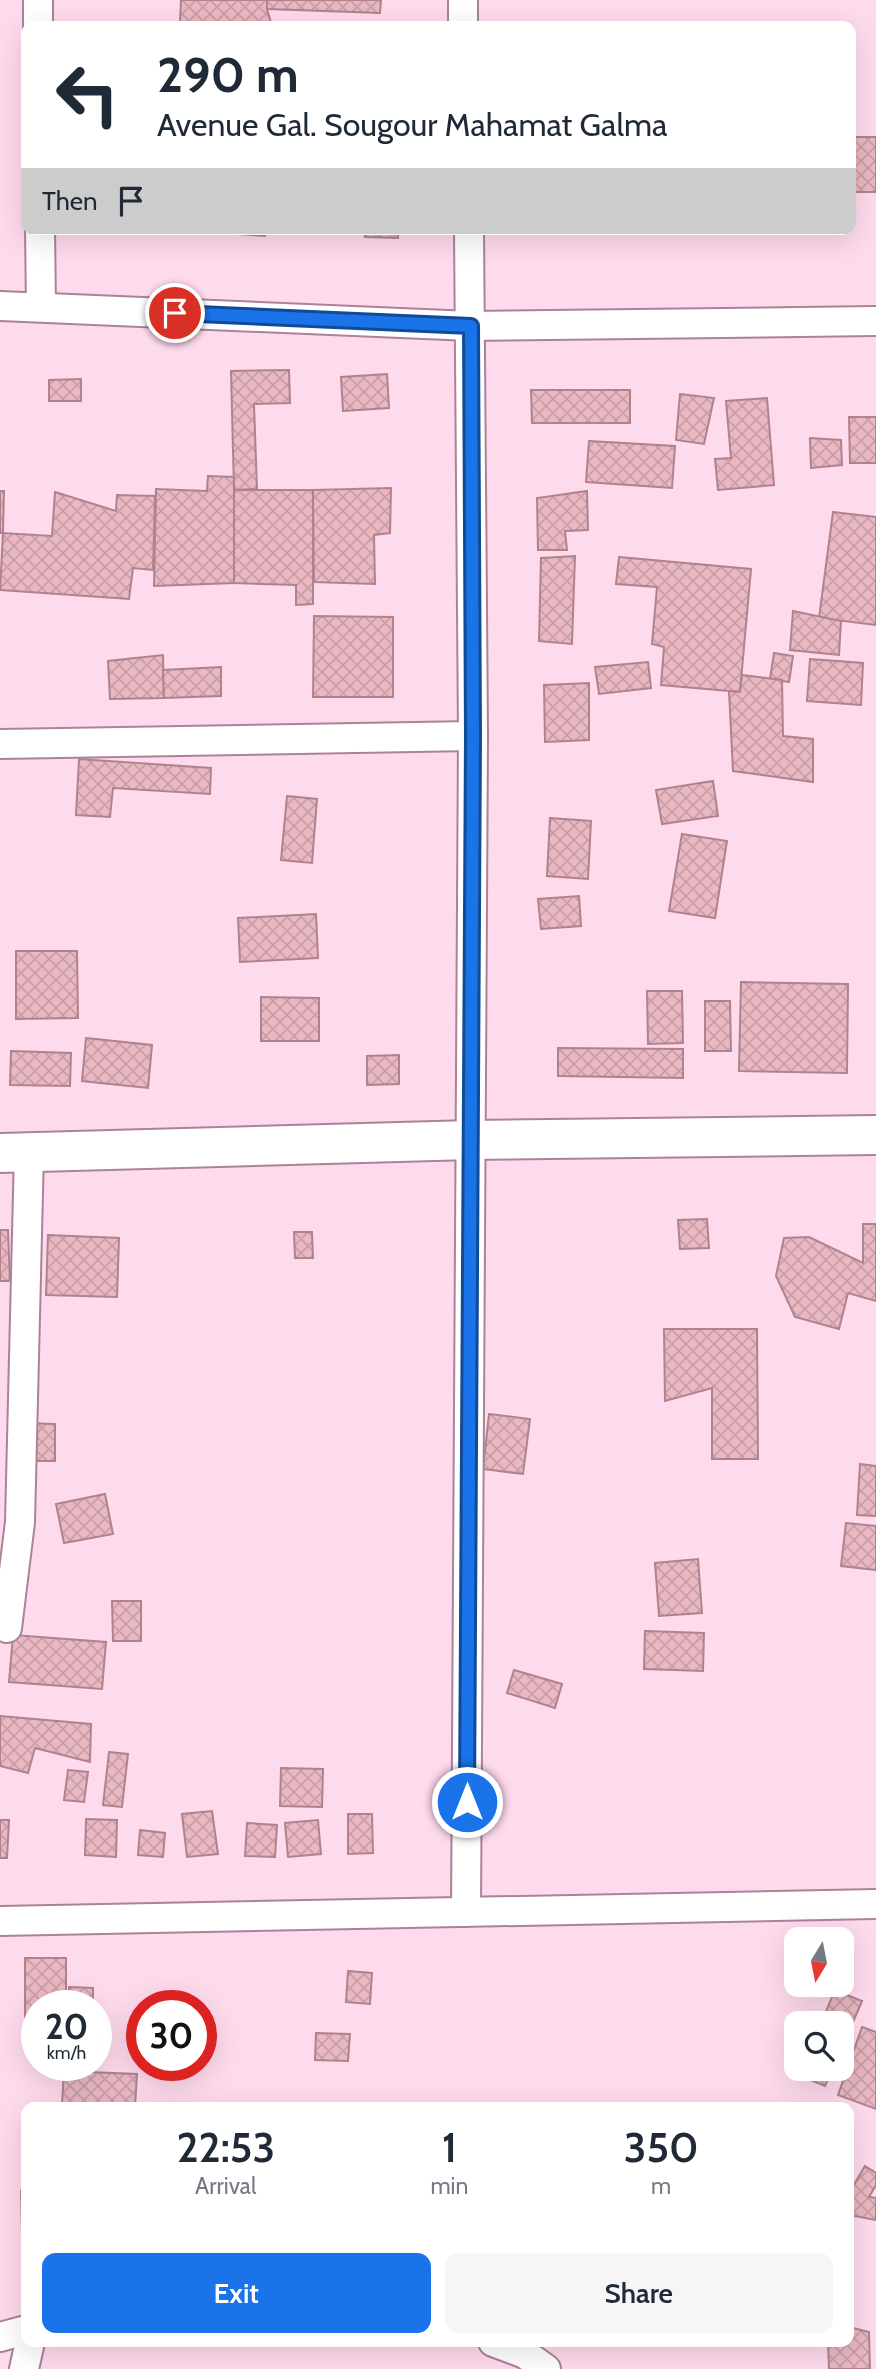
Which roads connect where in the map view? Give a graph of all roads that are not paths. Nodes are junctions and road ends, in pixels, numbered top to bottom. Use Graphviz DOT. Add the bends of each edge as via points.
graph roads {
  1 [pos="38,0"];
  2 [pos="463,0"];
  3 [pos="38,21"];
  4 [pos="463,21"];
  5 [pos="40,235"];
  6 [pos="468,235"];
  7 [pos="0,306"];
  8 [pos="41,307"];
  9 [pos="876,321"];
  10 [pos="471,326"];
  11 [pos="473,736"];
  12 [pos="0,744"];
  13 [pos="876,1135"];
  14 [pos="471,1140"];
  15 [pos="14,1153"];
  16 [pos="7,1628"];
  17 [pos="876,1905"];
  18 [pos="466,1912"];
  19 [pos="0,1921"];
  20 [pos="21,2331"];
  21 [pos="0,2337"];
  22 [pos="29,2347"];
  23 [pos="506,2347"];
  24 [pos="24,2369"];
  25 [pos="546,2369"];
  1 -- 3 [label="street"];
  2 -- 4 [label="street"];
  5 -- 8 [label="street"];
  6 -- 10 [label="street"];
  7 -- 8 [label="street"];
  8 -- 10 [label="street"];
  9 -- 10 [label="street"];
  10 -- 11 [label="street"];
  11 -- 12 [label="street"];
  11 -- 14 [label="street"];
  13 -- 14 [label="main road"];
  14 -- 15 [label="main road"];
  14 -- 18 [label="street"];
  15 -- 16 [label="street" via="20,1522"];
  17 -- 18 [label="street"];
  18 -- 19 [label="street"];
  20 -- 21 [label="street"];
  22 -- 24 [label="street"];
  23 -- 25 [label="street"];
}
